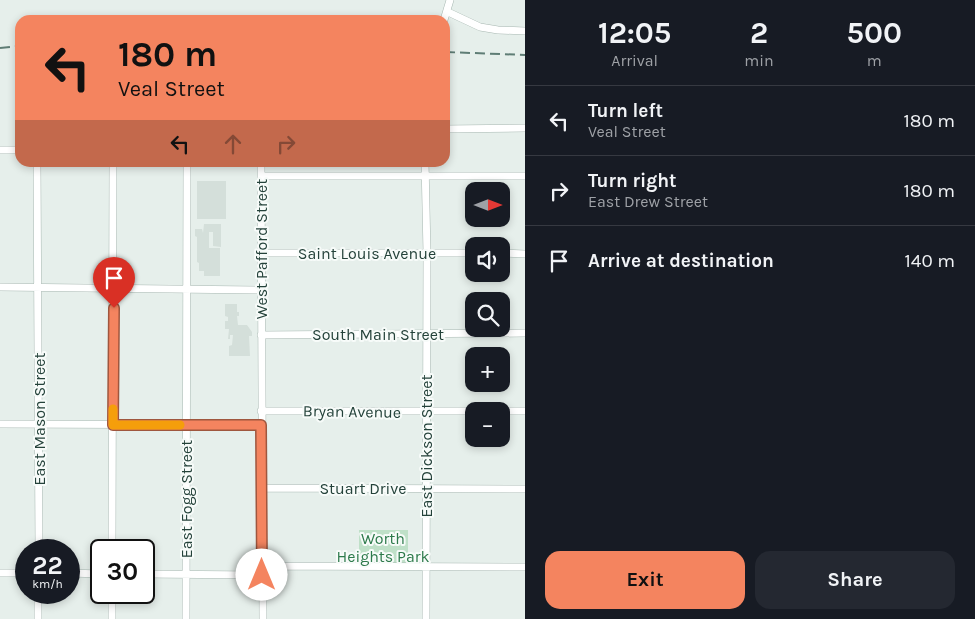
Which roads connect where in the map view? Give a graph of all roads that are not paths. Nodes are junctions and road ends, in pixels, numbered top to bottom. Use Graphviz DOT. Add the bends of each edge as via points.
graph roads {
  1 [pos="450,0"];
  2 [pos="448,12"];
  3 [pos="446,15"];
  4 [pos="525,31"];
  5 [pos="525,128"];
  6 [pos="450,129"];
  7 [pos="0,150"];
  8 [pos="15,150"];
  9 [pos="37,167"];
  10 [pos="113,167"];
  11 [pos="187,167"];
  12 [pos="261,167"];
  13 [pos="425,167"];
  14 [pos="261,176"];
  15 [pos="425,176"];
  16 [pos="525,176"];
  17 [pos="261,253"];
  18 [pos="427,253"];
  19 [pos="465,254"];
  20 [pos="510,254"];
  21 [pos="525,254"];
  22 [pos="0,287"];
  23 [pos="39,288"];
  24 [pos="114,288"];
  25 [pos="187,289"];
  26 [pos="261,290"];
  27 [pos="525,333"];
  28 [pos="426,334"];
  29 [pos="261,335"];
  30 [pos="261,411"];
  31 [pos="465,411"];
  32 [pos="510,411"];
  33 [pos="525,411"];
  34 [pos="426,412"];
  35 [pos="0,424"];
  36 [pos="39,425"];
  37 [pos="113,425"];
  38 [pos="187,425"];
  39 [pos="261,425"];
  40 [pos="262,488"];
  41 [pos="426,488"];
  42 [pos="525,489"];
  43 [pos="38,539"];
  44 [pos="112,539"];
  45 [pos="262,566"];
  46 [pos="426,567"];
  47 [pos="525,567"];
  48 [pos="0,573"];
  49 [pos="15,573"];
  50 [pos="155,574"];
  51 [pos="186,575"];
  52 [pos="262,575"];
  53 [pos="38,604"];
  54 [pos="112,604"];
  55 [pos="38,619"];
  56 [pos="112,619"];
  57 [pos="186,619"];
  58 [pos="262,619"];
  59 [pos="426,619"];
  1 -- 2 [label="street"];
  2 -- 3 [label="street"];
  2 -- 4 [label="street" via="480,27"];
  5 -- 6 [label="street"];
  7 -- 8 [label="street"];
  9 -- 23 [label="street, East Mason Street"];
  10 -- 24 [label="street"];
  11 -- 25 [label="street, East Fogg Street"];
  12 -- 14 [label="street, West Pafford Street"];
  13 -- 15 [label="street, East Dickson Street"];
  14 -- 15 [label="street"];
  14 -- 17 [label="street, West Pafford Street"];
  15 -- 16 [label="street"];
  15 -- 18 [label="street, East Dickson Street"];
  17 -- 18 [label="street, Saint Louis Avenue"];
  17 -- 26 [label="street, West Pafford Street"];
  18 -- 19 [label="street, Saint Louis Avenue"];
  18 -- 28 [label="street, East Dickson Street"];
  20 -- 21 [label="street"];
  22 -- 23 [label="street"];
  23 -- 24 [label="street"];
  23 -- 36 [label="street, East Mason Street"];
  24 -- 25 [label="street"];
  24 -- 37 [label="street"];
  25 -- 26 [label="street"];
  25 -- 38 [label="street, East Fogg Street"];
  26 -- 29 [label="street, West Pafford Street"];
  27 -- 28 [label="street, South Main Street"];
  28 -- 29 [label="street, South Main Street"];
  28 -- 34 [label="street, East Dickson Street"];
  29 -- 30 [label="street, West Pafford Street"];
  30 -- 34 [label="street, Bryan Avenue"];
  30 -- 39 [label="street, West Pafford Street"];
  31 -- 34 [label="street, Bryan Avenue"];
  32 -- 33 [label="street"];
  34 -- 41 [label="street, East Dickson Street"];
  35 -- 36 [label="street"];
  36 -- 37 [label="street"];
  36 -- 43 [label="street, East Mason Street"];
  37 -- 38 [label="street"];
  37 -- 44 [label="street"];
  38 -- 39 [label="street"];
  38 -- 51 [label="street, East Fogg Street"];
  39 -- 40 [label="street, West Pafford Street"];
  40 -- 41 [label="street, Stuart Drive"];
  40 -- 45 [label="street, West Pafford Street"];
  41 -- 42 [label="street, Stuart Drive"];
  41 -- 46 [label="street, East Dickson Street"];
  45 -- 46 [label="street"];
  45 -- 52 [label="street, West Pafford Street"];
  46 -- 47 [label="street"];
  46 -- 59 [label="street, East Dickson Street"];
  48 -- 49 [label="street"];
  50 -- 51 [label="street"];
  51 -- 52 [label="street"];
  51 -- 57 [label="street, East Fogg Street"];
  52 -- 58 [label="street, West Pafford Street"];
  53 -- 55 [label="street"];
  54 -- 56 [label="street"];
}
